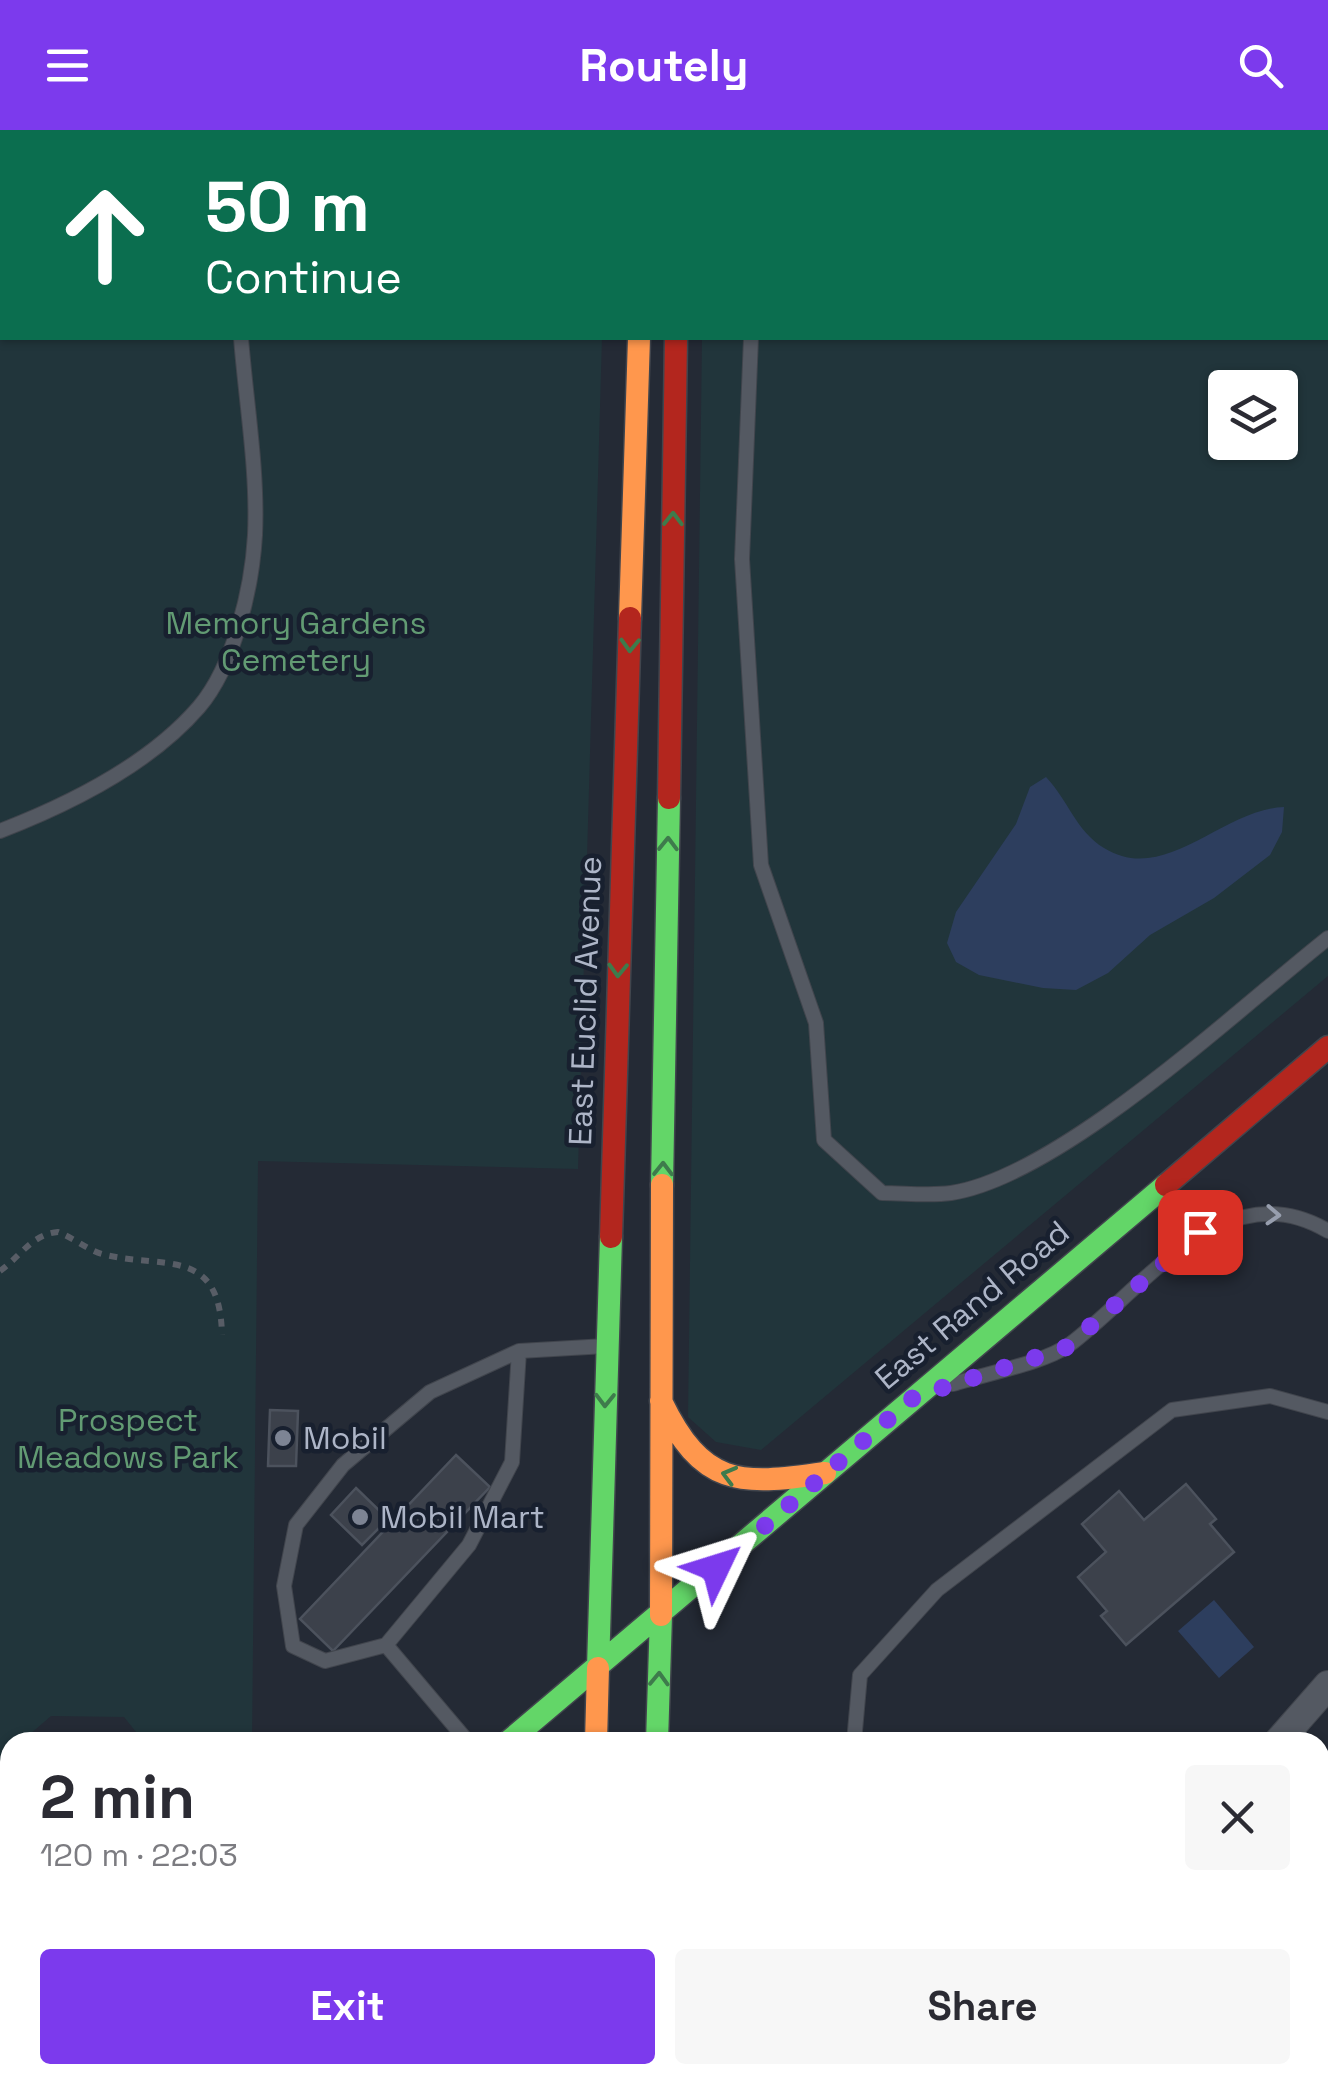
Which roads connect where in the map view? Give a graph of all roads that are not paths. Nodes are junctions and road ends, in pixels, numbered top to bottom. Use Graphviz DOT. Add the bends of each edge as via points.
graph roads {
  1 [pos="241,340"];
  2 [pos="639,340"];
  3 [pos="676,340"];
  4 [pos="752,340"];
  5 [pos="0,832"];
  6 [pos="1328,938"];
  7 [pos="1328,1047"];
  8 [pos="1328,1231"];
  9 [pos="606,1346"];
  10 [pos="519,1351"];
  11 [pos="914,1397"];
  12 [pos="661,1401"];
  13 [pos="1328,1412"];
  14 [pos="825,1473"];
  15 [pos="661,1615"];
  16 [pos="386,1645"];
  17 [pos="598,1668"];
  18 [pos="1328,1685"];
  19 [pos="460,1732"];
  20 [pos="520,1732"];
  21 [pos="596,1732"];
  22 [pos="657,1732"];
  23 [pos="855,1732"];
  24 [pos="1293,1732"];
  1 -- 5 [label="lane" via="255,534 219,674 201,705 137,760"];
  2 -- 9 [label="main road, East Euclid Avenue, one-way"];
  12 -- 3 [label="main road, one-way"];
  4 -- 6 [label="lane" via="742,559 761,864 816,1023 824,1140 882,1193 952,1192 1014,1172 1091,1127"];
  7 -- 11 [label="main road, East Rand Road"];
  11 -- 8 [label="lane, one-way" via="1065,1348 1200,1232 1249,1214 1280,1213"];
  9 -- 10 [label="lane"];
  9 -- 17 [label="main road, East Euclid Avenue, one-way"];
  10 -- 16 [label="lane" via="512,1462 470,1545"];
  10 -- 16 [label="lane" via="430,1392 344,1465 296,1524 284,1586 293,1646 325,1661"];
  11 -- 14 [label="main road, East Rand Road"];
  14 -- 12 [label="main road, one-way" via="732,1480 705,1468 678,1443"];
  12 -- 15 [label="main road"];
  13 -- 23 [label="lane" via="1270,1396 1172,1410 937,1590 860,1676"];
  14 -- 15 [label="main road, East Rand Road"];
  15 -- 17 [label="main road, East Rand Road"];
  22 -- 15 [label="main road, one-way"];
  16 -- 19 [label="lane"];
  17 -- 20 [label="main road, East Rand Road"];
  17 -- 21 [label="main road, East Euclid Avenue"];
  18 -- 24 [label="street"];
}
